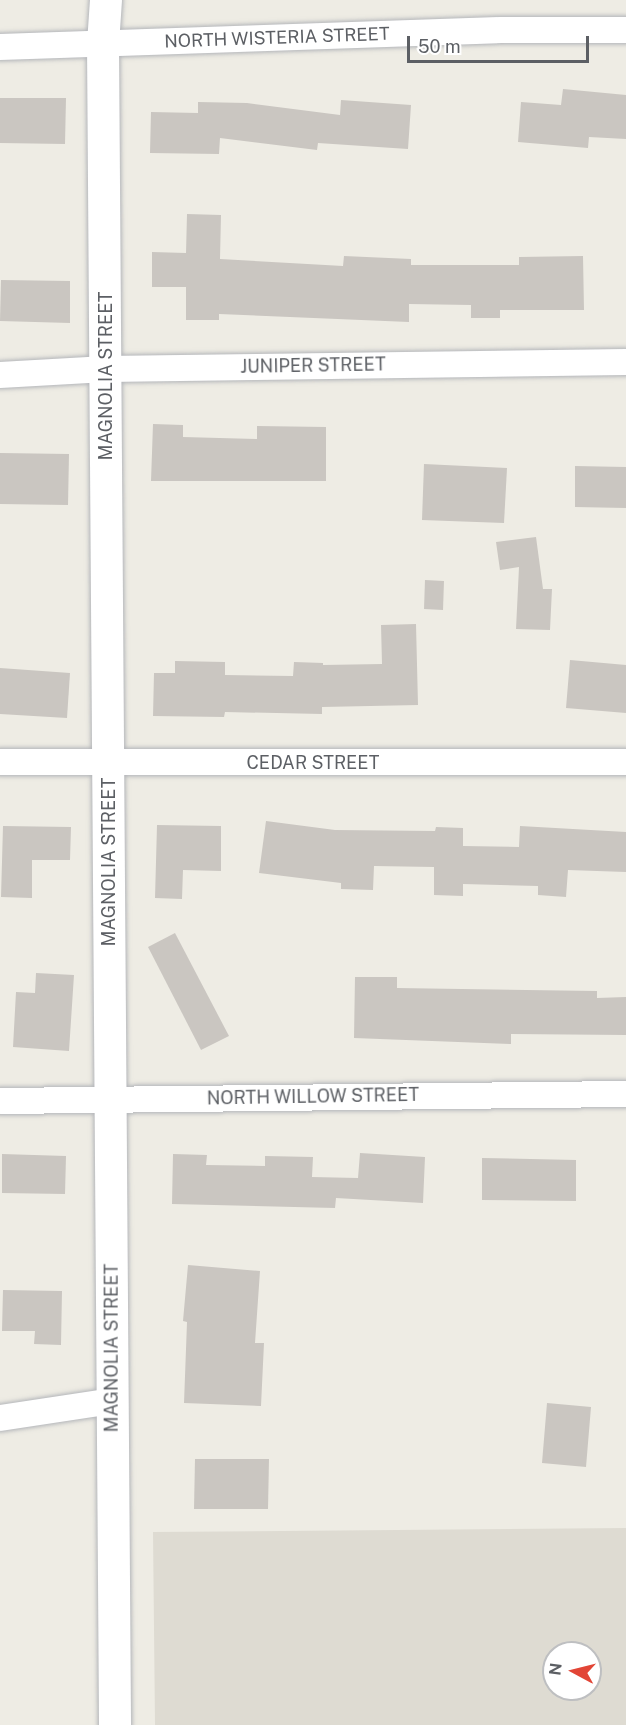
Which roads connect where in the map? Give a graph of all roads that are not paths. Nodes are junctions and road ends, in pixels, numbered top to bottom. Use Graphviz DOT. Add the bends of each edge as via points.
graph roads {
  1 [pos="106,0"];
  2 [pos="626,30"];
  3 [pos="103,44"];
  4 [pos="0,47"];
  5 [pos="626,362"];
  6 [pos="106,369"];
  7 [pos="0,375"];
  8 [pos="0,762"];
  9 [pos="626,762"];
  10 [pos="108,763"];
  11 [pos="626,1094"];
  12 [pos="111,1100"];
  13 [pos="0,1101"];
  14 [pos="113,1401"];
  15 [pos="0,1418"];
  16 [pos="115,1725"];
  1 -- 3 [label="street, MAGNOLIA STREET"];
  2 -- 3 [label="street, NORTH WISTERIA STREET" via="489,30"];
  3 -- 4 [label="street, NORTH WISTERIA STREET"];
  3 -- 6 [label="street, MAGNOLIA STREET"];
  5 -- 6 [label="street, JUNIPER STREET"];
  6 -- 7 [label="street, JUNIPER STREET"];
  6 -- 10 [label="street, MAGNOLIA STREET"];
  8 -- 10 [label="street, CEDAR STREET"];
  9 -- 10 [label="street, CEDAR STREET"];
  10 -- 12 [label="street, MAGNOLIA STREET"];
  11 -- 12 [label="street, NORTH WILLOW STREET"];
  12 -- 13 [label="street, NORTH WILLOW STREET"];
  12 -- 14 [label="street, MAGNOLIA STREET"];
  14 -- 15 [label="street"];
  14 -- 16 [label="street, MAGNOLIA STREET"];
}
